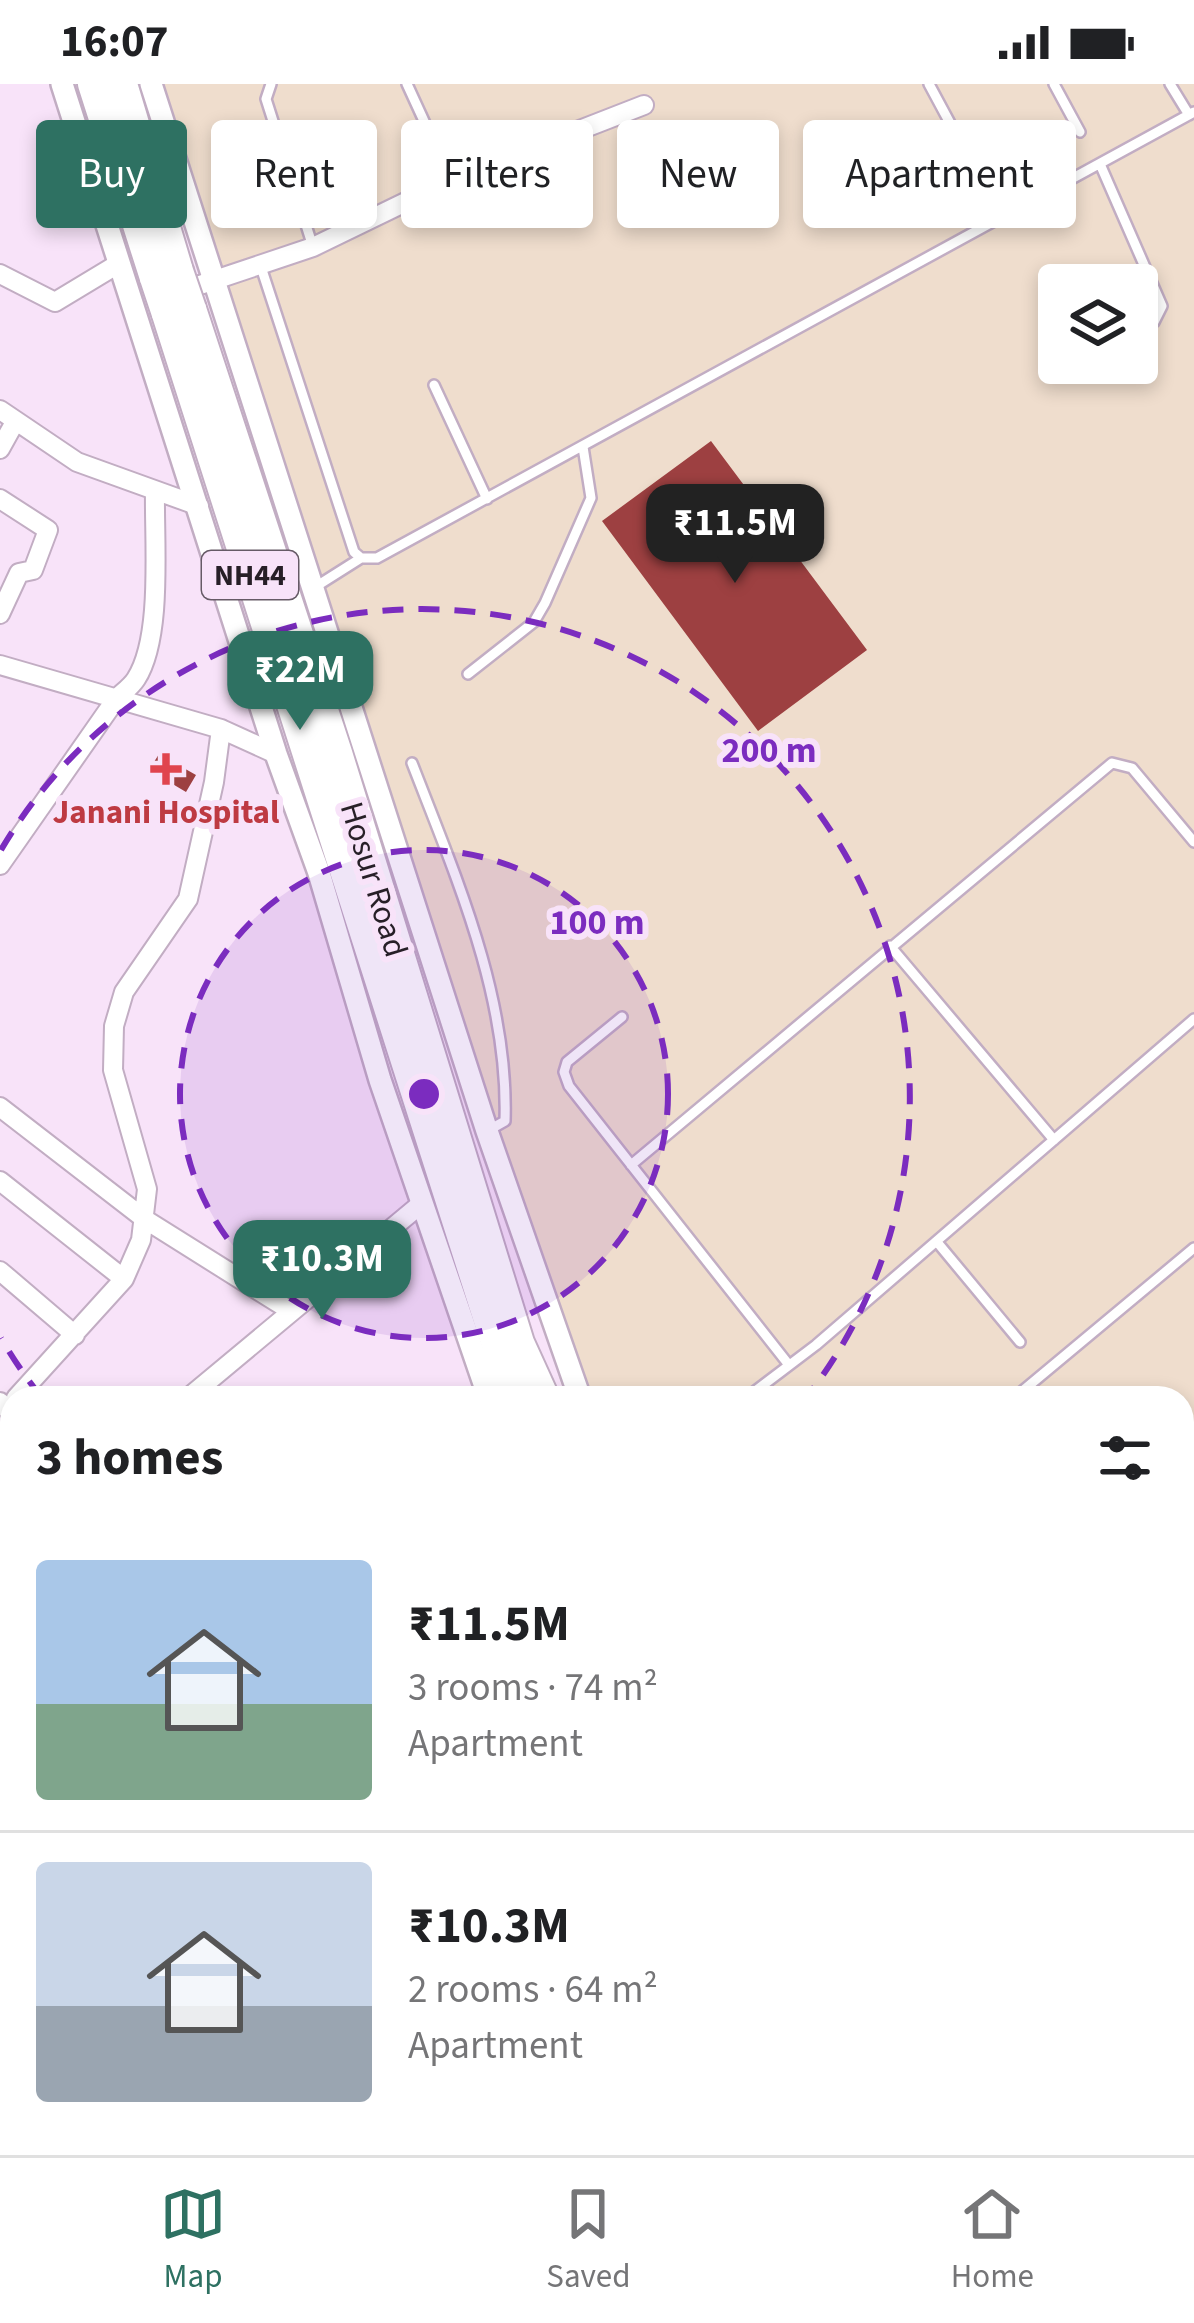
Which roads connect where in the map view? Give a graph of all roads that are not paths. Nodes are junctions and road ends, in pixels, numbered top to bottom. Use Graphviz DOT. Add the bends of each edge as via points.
graph roads {
  1 [pos="62,84"];
  2 [pos="93,84"];
  3 [pos="122,84"];
  4 [pos="151,84"];
  5 [pos="271,84"];
  6 [pos="407,84"];
  7 [pos="929,84"];
  8 [pos="1054,84"];
  9 [pos="1170,84"];
  10 [pos="644,105"];
  11 [pos="1191,114"];
  12 [pos="424,120"];
  13 [pos="948,120"];
  14 [pos="593,125"];
  15 [pos="1081,133"];
  16 [pos="1100,164"];
  17 [pos="1076,177"];
  18 [pos="401,205"];
  19 [pos="983,228"];
  20 [pos="314,248"];
  21 [pos="118,264"];
  22 [pos="1144,264"];
  23 [pos="261,267"];
  24 [pos="0,274"];
  25 [pos="167,274"];
  26 [pos="217,280"];
  27 [pos="134,307"];
  28 [pos="434,385"];
  29 [pos="8,416"];
  30 [pos="583,447"];
  31 [pos="0,449"];
  32 [pos="155,492"];
  33 [pos="0,499"];
  34 [pos="487,499"];
  35 [pos="200,506"];
  36 [pos="361,558"];
  37 [pos="312,589"];
  38 [pos="0,614"];
  39 [pos="0,665"];
  40 [pos="468,674"];
  41 [pos="116,699"];
  42 [pos="221,729"];
  43 [pos="276,754"];
  44 [pos="412,763"];
  45 [pos="1194,842"];
  46 [pos="400,851"];
  47 [pos="0,865"];
  48 [pos="345,870"];
  49 [pos="890,946"];
  50 [pos="622,1017"];
  51 [pos="1194,1019"];
  52 [pos="0,1107"];
  53 [pos="487,1131"];
  54 [pos="1054,1140"];
  55 [pos="631,1165"];
  56 [pos="0,1181"];
  57 [pos="421,1204"];
  58 [pos="146,1220"];
  59 [pos="937,1242"];
  60 [pos="1194,1248"];
  61 [pos="0,1271"];
  62 [pos="124,1279"];
  63 [pos="291,1311"];
  64 [pos="75,1335"];
  65 [pos="1020,1342"];
  66 [pos="789,1365"];
  67 [pos="25,1386"];
  68 [pos="202,1386"];
  69 [pos="485,1386"];
  70 [pos="510,1386"];
  71 [pos="539,1386"];
  72 [pos="576,1386"];
  73 [pos="762,1386"];
  74 [pos="1028,1386"];
  1 -- 21 [label="street"];
  2 -- 25 [label="highway, Hosur Road / NH44"];
  3 -- 25 [label="highway, Hosur Road / NH44"];
  4 -- 26 [label="street"];
  5 -- 20 [label="lane" via="266,99"];
  6 -- 12 [label="lane"];
  7 -- 13 [label="lane"];
  8 -- 15 [label="lane"];
  9 -- 11 [label="lane"];
  10 -- 14 [label="street"];
  11 -- 16 [label="lane"];
  16 -- 17 [label="lane"];
  16 -- 22 [label="lane"];
  18 -- 20 [label="street"];
  19 -- 30 [label="lane"];
  20 -- 23 [label="street"];
  21 -- 24 [label="street" via="55,302"];
  21 -- 27 [label="street"];
  23 -- 26 [label="street"];
  23 -- 36 [label="lane"];
  25 -- 48 [label="highway, Hosur Road / NH44, bridge"];
  26 -- 27 [label="street"];
  26 -- 37 [label="street"];
  27 -- 35 [label="street"];
  28 -- 34 [label="lane"];
  29 -- 31 [label="street"];
  29 -- 32 [label="street" via="77,463"];
  30 -- 34 [label="lane"];
  30 -- 40 [label="lane" via="591,498 545,603"];
  32 -- 35 [label="street"];
  32 -- 41 [label="street" via="148,645 134,682"];
  33 -- 38 [label="street" via="48,530 33,570 19,573"];
  34 -- 36 [label="lane" via="377,559"];
  35 -- 43 [label="street"];
  36 -- 37 [label="lane"];
  37 -- 46 [label="street"];
  39 -- 41 [label="street"];
  41 -- 42 [label="street"];
  41 -- 47 [label="street"];
  42 -- 43 [label="street"];
  42 -- 58 [label="street" via="188,899 124,992 114,1026 113,1070 147,1189"];
  43 -- 48 [label="street"];
  44 -- 53 [label="lane" via="475,925 506,1088 505,1121"];
  45 -- 49 [label="lane" via="1132,767 1112,763"];
  46 -- 48 [label="highway"];
  46 -- 53 [label="street"];
  48 -- 57 [label="street"];
  48 -- 70 [label="highway, Hosur Road / NH44"];
  48 -- 71 [label="highway, Hosur Road / NH44"];
  49 -- 54 [label="lane"];
  49 -- 55 [label="lane"];
  50 -- 55 [label="lane" via="564,1072"];
  51 -- 54 [label="lane"];
  52 -- 58 [label="street"];
  53 -- 72 [label="street"];
  54 -- 59 [label="lane"];
  55 -- 66 [label="lane"];
  56 -- 62 [label="street"];
  57 -- 63 [label="street"];
  57 -- 69 [label="street"];
  58 -- 62 [label="street"];
  58 -- 63 [label="street"];
  59 -- 65 [label="lane"];
  59 -- 66 [label="lane"];
  60 -- 74 [label="lane"];
  61 -- 64 [label="street"];
  62 -- 64 [label="street"];
  63 -- 68 [label="street"];
  64 -- 67 [label="street"];
  66 -- 73 [label="lane"];
}
